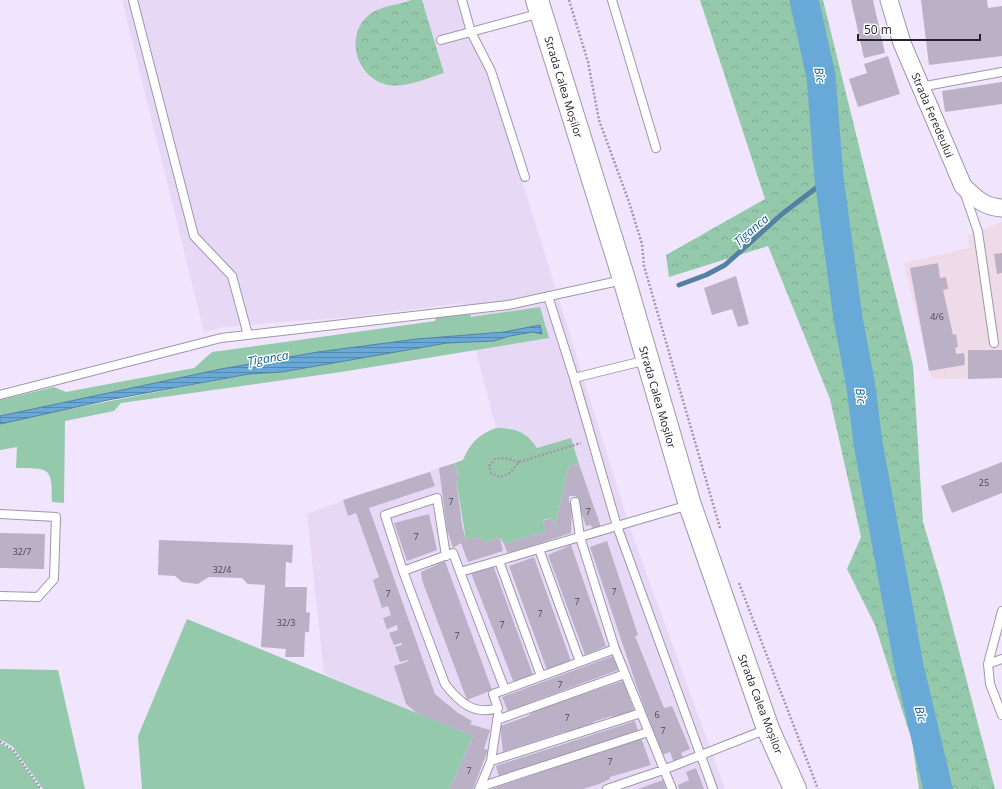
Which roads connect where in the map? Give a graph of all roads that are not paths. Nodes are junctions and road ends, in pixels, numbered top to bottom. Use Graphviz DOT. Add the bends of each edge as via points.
graph roads {
  1 [pos="133,0"];
  2 [pos="462,0"];
  3 [pos="612,0"];
  4 [pos="889,0"];
  5 [pos="539,6"];
  6 [pos="472,32"];
  7 [pos="441,40"];
  8 [pos="1002,72"];
  9 [pos="920,86"];
  10 [pos="656,148"];
  11 [pos="525,177"];
  12 [pos="962,186"];
  13 [pos="1002,208"];
  14 [pos="624,280"];
  15 [pos="548,296"];
  16 [pos="248,335"];
  17 [pos="994,343"];
  18 [pos="647,360"];
  19 [pos="574,378"];
  20 [pos="0,395"];
  21 [pos="575,502"];
  22 [pos="690,505"];
  23 [pos="0,514"];
  24 [pos="617,526"];
  25 [pos="580,537"];
  26 [pos="539,549"];
  27 [pos="446,556"];
  28 [pos="499,561"];
  29 [pos="403,571"];
  30 [pos="460,572"];
  31 [pos="0,596"];
  32 [pos="1002,611"];
  33 [pos="615,649"];
  34 [pos="1002,659"];
  35 [pos="580,662"];
  36 [pos="988,664"];
  37 [pos="625,674"];
  38 [pos="541,676"];
  39 [pos="505,690"];
  40 [pos="498,708"];
  41 [pos="641,713"];
  42 [pos="1002,715"];
  43 [pos="497,720"];
  44 [pos="768,728"];
  45 [pos="648,732"];
  46 [pos="701,755"];
  47 [pos="491,761"];
  48 [pos="663,770"];
  49 [pos="479,788"];
  50 [pos="607,789"];
  51 [pos="672,789"];
  52 [pos="713,789"];
  53 [pos="795,789"];
  1 -- 16 [label="lane" via="194,236 232,276"];
  2 -- 6 [label="lane"];
  3 -- 10 [label="lane"];
  4 -- 9 [label="street, Strada Feredeului" via="902,43"];
  5 -- 6 [label="lane"];
  5 -- 14 [label="main road, Strada Calea Moșilor"];
  6 -- 7 [label="lane"];
  6 -- 11 [label="lane" via="491,71"];
  8 -- 9 [label="lane"];
  9 -- 12 [label="street, Strada Feredeului"];
  12 -- 13 [label="street, Strada Feredeului" via="976,200 991,207"];
  12 -- 17 [label="lane" via="978,232"];
  14 -- 15 [label="lane"];
  14 -- 18 [label="main road, Strada Calea Moșilor"];
  15 -- 16 [label="lane" via="508,305"];
  15 -- 19 [label="lane"];
  16 -- 20 [label="lane" via="221,338"];
  18 -- 19 [label="lane"];
  18 -- 22 [label="main road, Strada Calea Moșilor"];
  19 -- 24 [label="lane"];
  21 -- 25 [label="lane"];
  22 -- 24 [label="lane"];
  22 -- 44 [label="main road, Strada Calea Moșilor"];
  23 -- 31 [label="lane" via="56,517 54,579 38,596"];
  24 -- 25 [label="lane"];
  24 -- 46 [label="lane"];
  25 -- 26 [label="lane"];
  25 -- 33 [label="lane"];
  26 -- 28 [label="lane"];
  26 -- 35 [label="lane"];
  27 -- 29 [label="lane"];
  27 -- 29 [label="lane" via="437,498 385,515"];
  27 -- 30 [label="lane" via="453,553"];
  28 -- 30 [label="lane"];
  28 -- 38 [label="lane"];
  29 -- 40 [label="lane" via="445,684 456,699 472,708 489,711"];
  30 -- 39 [label="lane"];
  32 -- 36 [label="lane"];
  33 -- 35 [label="lane"];
  33 -- 37 [label="lane"];
  34 -- 36 [label="lane"];
  35 -- 38 [label="lane"];
  36 -- 42 [label="lane" via="990,684"];
  37 -- 41 [label="lane"];
  37 -- 43 [label="lane"];
  38 -- 39 [label="lane"];
  39 -- 40 [label="lane" via="493,694"];
  40 -- 43 [label="lane"];
  41 -- 45 [label="lane"];
  41 -- 47 [label="lane"];
  43 -- 47 [label="lane"];
  44 -- 46 [label="lane"];
  44 -- 53 [label="main road, Strada Calea Moșilor"];
  45 -- 48 [label="lane"];
  45 -- 49 [label="lane"];
  46 -- 48 [label="lane"];
  46 -- 52 [label="lane"];
  47 -- 49 [label="lane"];
  48 -- 50 [label="lane"];
  48 -- 51 [label="lane"];
}
